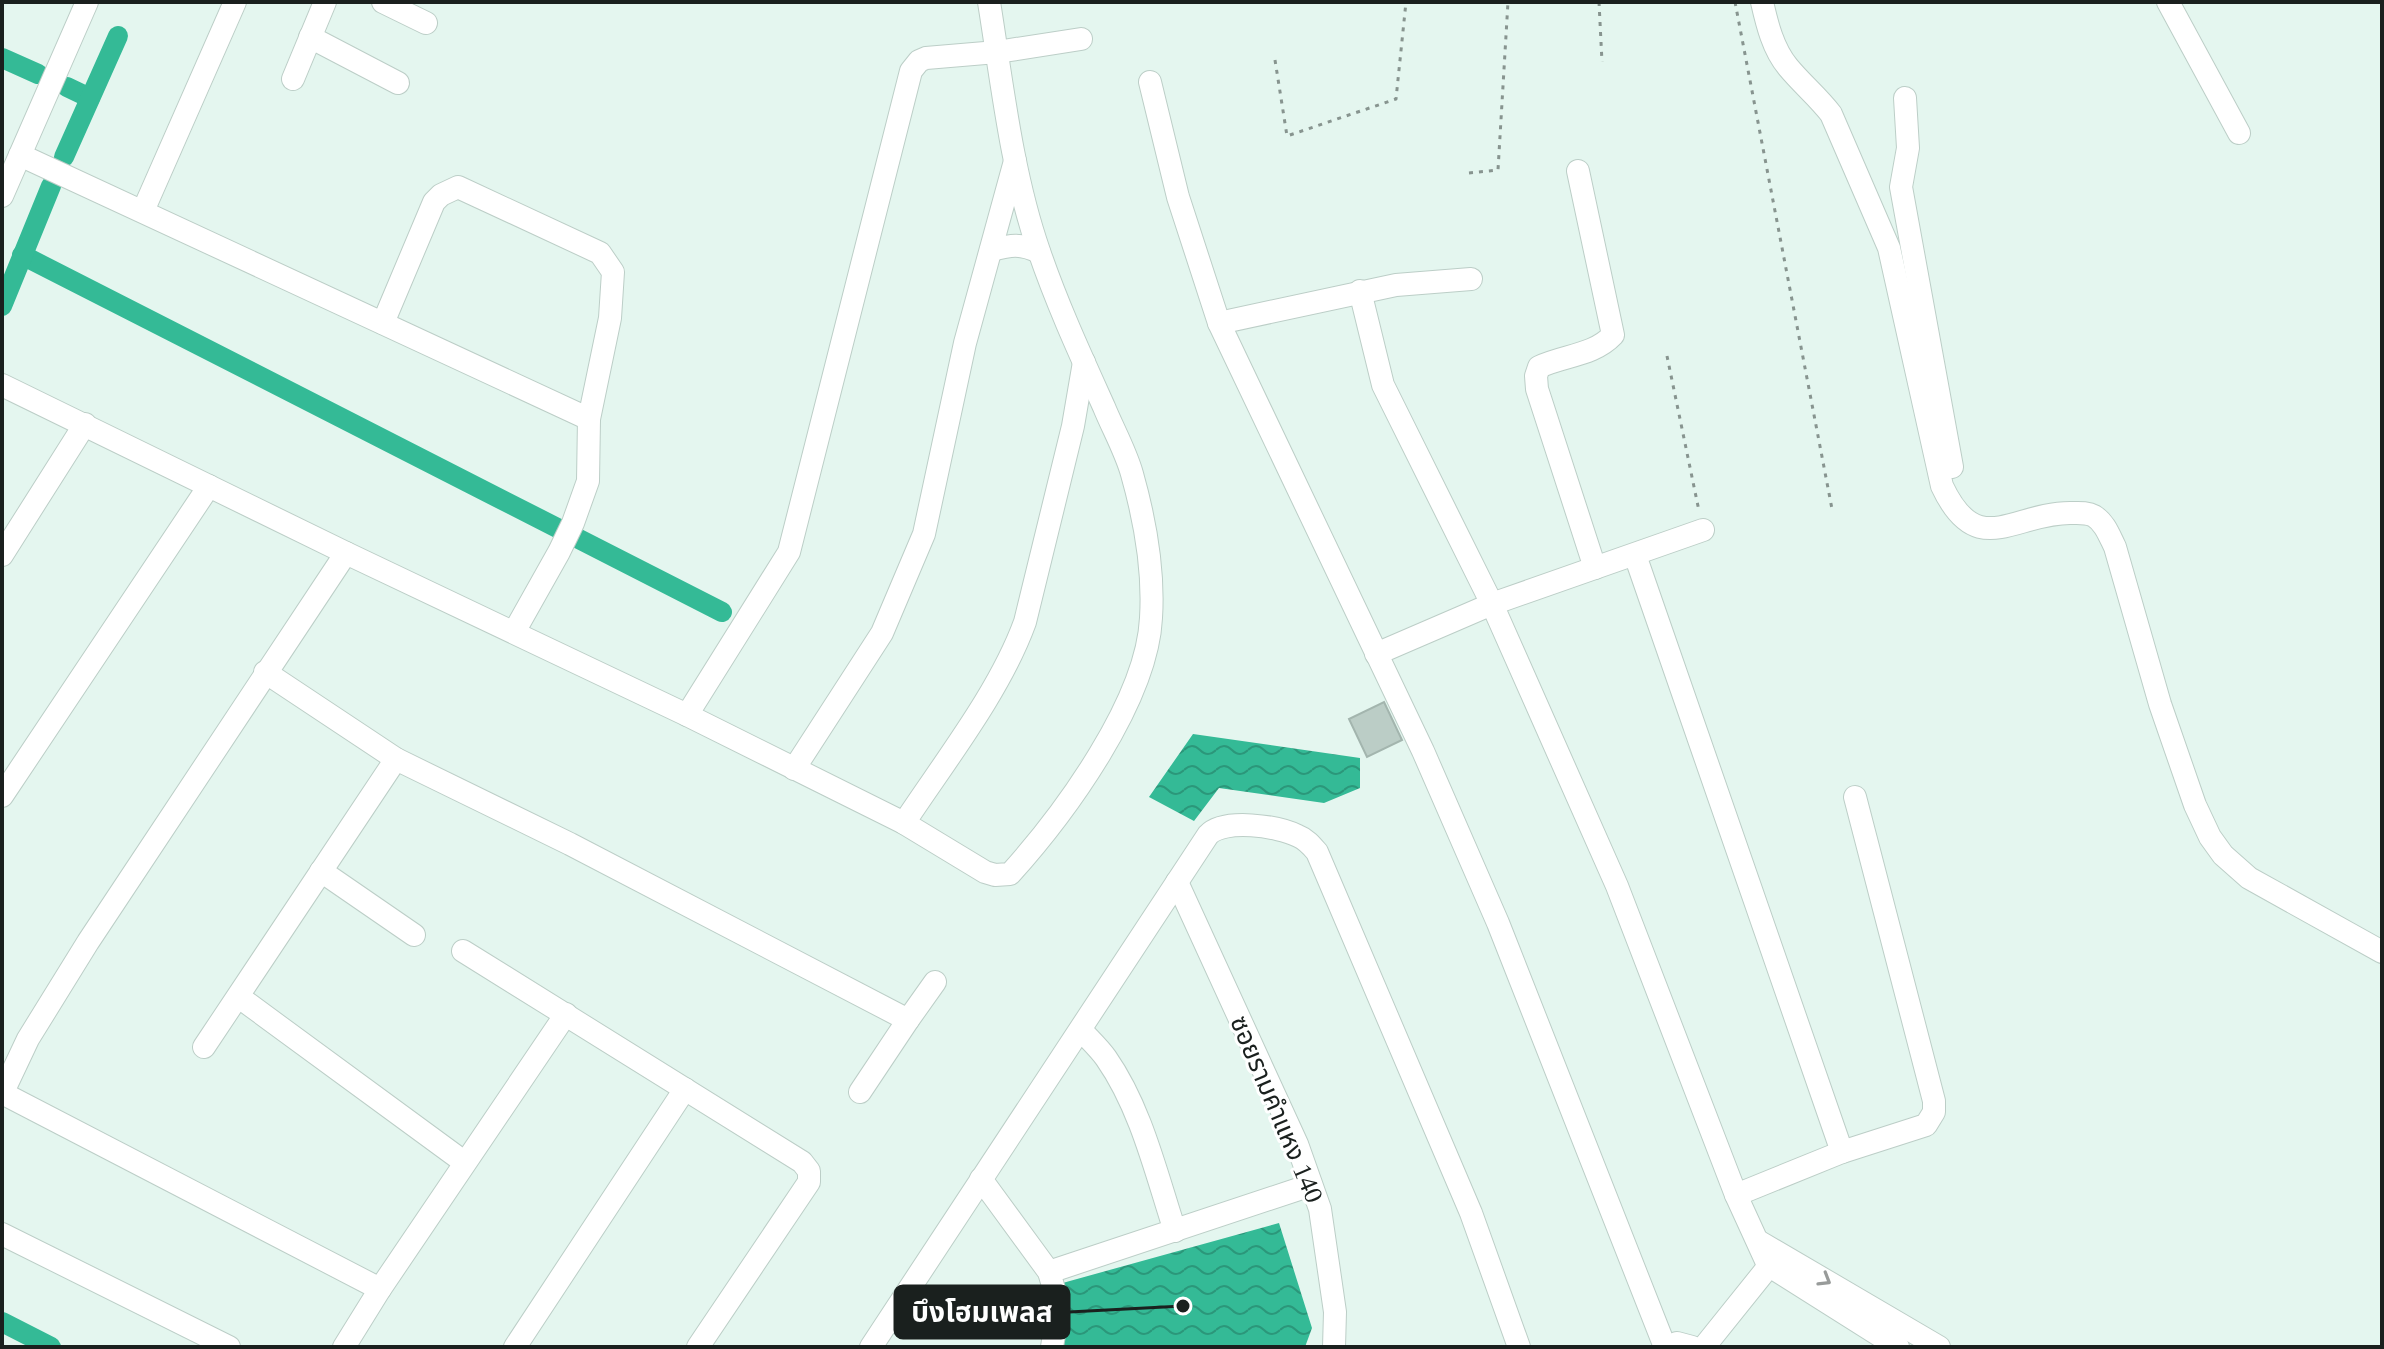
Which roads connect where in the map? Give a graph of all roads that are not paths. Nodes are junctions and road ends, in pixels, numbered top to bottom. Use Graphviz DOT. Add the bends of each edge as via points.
graph roads {
  1 [pos="87,2"];
  2 [pos="235,2"];
  3 [pos="325,2"];
  4 [pos="383,2"];
  5 [pos="989,2"];
  6 [pos="1762,2"];
  7 [pos="2168,2"];
  8 [pos="426,23"];
  9 [pos="310,37"];
  10 [pos="1081,39"];
  11 [pos="997,52"];
  12 [pos="293,79"];
  13 [pos="1150,82"];
  14 [pos="398,83"];
  15 [pos="1905,98"];
  16 [pos="2239,133"];
  17 [pos="20,155"];
  18 [pos="1016,156"];
  19 [pos="1578,171"];
  20 [pos="2,196"];
  21 [pos="143,211"];
  22 [pos="991,250"];
  23 [pos="1039,252"];
  24 [pos="1471,279"];
  25 [pos="1360,291"];
  26 [pos="383,323"];
  27 [pos="1219,323"];
  28 [pos="1084,362"];
  29 [pos="1925,370"];
  30 [pos="2,385"];
  31 [pos="589,419"];
  32 [pos="85,424"];
  33 [pos="209,486"];
  34 [pos="1703,530"];
  35 [pos="346,553"];
  36 [pos="2,555"];
  37 [pos="1635,555"];
  38 [pos="1595,568"];
  39 [pos="1492,604"];
  40 [pos="514,632"];
  41 [pos="1376,654"];
  42 [pos="265,672"];
  43 [pos="687,715"];
  44 [pos="396,759"];
  45 [pos="794,769"];
  46 [pos="2,796"];
  47 [pos="1855,797"];
  48 [pos="904,823"];
  49 [pos="321,871"];
  50 [pos="1177,882"];
  51 [pos="414,935"];
  52 [pos="463,951"];
  53 [pos="2382,952"];
  54 [pos="935,982"];
  55 [pos="239,997"];
  56 [pos="566,1014"];
  57 [pos="908,1020"];
  58 [pos="1081,1030"];
  59 [pos="204,1047"];
  60 [pos="685,1089"];
  61 [pos="860,1092"];
  62 [pos="2,1094"];
  63 [pos="1842,1152"];
  64 [pos="464,1162"];
  65 [pos="981,1179"];
  66 [pos="1311,1185"];
  67 [pos="1736,1195"];
  68 [pos="1175,1231"];
  69 [pos="2,1234"];
  70 [pos="1774,1259"];
  71 [pos="1049,1272"];
  72 [pos="380,1289"];
  73 [pos="1871,1331"];
  74 [pos="229,1347"];
  75 [pos="344,1347"];
  76 [pos="515,1347"];
  77 [pos="698,1347"];
  78 [pos="871,1347"];
  79 [pos="1052,1347"];
  80 [pos="1334,1347"];
  81 [pos="1519,1347"];
  82 [pos="1666,1347"];
  83 [pos="1692,1347"];
  84 [pos="1704,1347"];
  85 [pos="1898,1347"];
  86 [pos="1939,1347"];
  1 -- 17 [label="street"];
  2 -- 21 [label="street"];
  3 -- 9 [label="street"];
  4 -- 8 [label="street"];
  5 -- 11 [label="street"];
  6 -- 29 [label="street" via="1786,64 1831,114 1874,210"];
  7 -- 16 [label="street"];
  9 -- 12 [label="street"];
  9 -- 14 [label="street"];
  10 -- 11 [label="street"];
  11 -- 18 [label="street"];
  11 -- 43 [label="street" via="926,58 911,71 789,552"];
  13 -- 27 [label="street" via="1178,197"];
  15 -- 29 [label="street" via="1908,148 1901,187"];
  17 -- 20 [label="street"];
  17 -- 21 [label="street"];
  18 -- 22 [label="street"];
  18 -- 23 [label="street"];
  19 -- 38 [label="street" via="1613,335 1593,350 1539,367 1536,376"];
  21 -- 26 [label="street"];
  22 -- 23 [label="street" via="1023,244"];
  22 -- 45 [label="street" via="924,534 882,633"];
  23 -- 28 [label="street"];
  24 -- 25 [label="street"];
  25 -- 27 [label="street"];
  25 -- 39 [label="street" via="1383,385"];
  26 -- 31 [label="street"];
  26 -- 31 [label="street" via="434,202 450,189 458,187 600,253 613,272 610,318"];
  27 -- 41 [label="street"];
  28 -- 48 [label="street" via="1073,426 1016,646"];
  28 -- 48 [label="street" via="1132,473 1149,556 1151,619 1127,703 1075,790 1010,874 985,872"];
  29 -- 53 [label="street" via="1942,486 1966,522 1997,529 2061,513 2090,514 2106,528 2195,805 2223,855 2249,878"];
  30 -- 32 [label="street"];
  31 -- 40 [label="street" via="588,481 559,552"];
  32 -- 33 [label="street"];
  32 -- 36 [label="street"];
  33 -- 35 [label="street"];
  33 -- 46 [label="street"];
  34 -- 37 [label="street"];
  35 -- 40 [label="street"];
  35 -- 42 [label="street"];
  37 -- 38 [label="street"];
  37 -- 63 [label="street"];
  38 -- 39 [label="street"];
  39 -- 41 [label="street"];
  39 -- 67 [label="street" via="1617,886"];
  40 -- 43 [label="street"];
  41 -- 82 [label="street" via="1498,923"];
  42 -- 44 [label="street"];
  42 -- 62 [label="street" via="28,1039"];
  43 -- 45 [label="street"];
  44 -- 49 [label="street"];
  44 -- 57 [label="street"];
  45 -- 48 [label="street"];
  47 -- 63 [label="street" via="1934,1112 1926,1125"];
  49 -- 51 [label="street"];
  49 -- 55 [label="street"];
  50 -- 58 [label="street"];
  50 -- 66 [label="street, ซอยรามคำแหง 140"];
  50 -- 81 [label="street" via="1208,835 1221,826 1286,831 1302,837 1317,852 1471,1213"];
  52 -- 56 [label="street"];
  54 -- 57 [label="street"];
  55 -- 59 [label="street"];
  55 -- 64 [label="street"];
  56 -- 60 [label="street"];
  56 -- 64 [label="street"];
  57 -- 61 [label="street"];
  58 -- 65 [label="street"];
  58 -- 68 [label="street" via="1105,1057 1127,1097"];
  60 -- 76 [label="street"];
  60 -- 77 [label="street" via="809,1171 809,1182"];
  62 -- 72 [label="street"];
  63 -- 67 [label="street"];
  64 -- 72 [label="street"];
  65 -- 71 [label="street"];
  65 -- 78 [label="street"];
  66 -- 68 [label="street"];
  66 -- 80 [label="street, ซอยรามคำแหง 140" via="1320,1209 1335,1312"];
  67 -- 70 [label="street" via="1758,1241"];
  68 -- 71 [label="street"];
  69 -- 74 [label="street"];
  70 -- 73 [label="street"];
  70 -- 84 [label="street"];
  71 -- 79 [label="street" via="1057,1316"];
  72 -- 75 [label="street"];
  73 -- 85 [label="street"];
  73 -- 86 [label="street"];
  82 -- 83 [label="street"];
}
